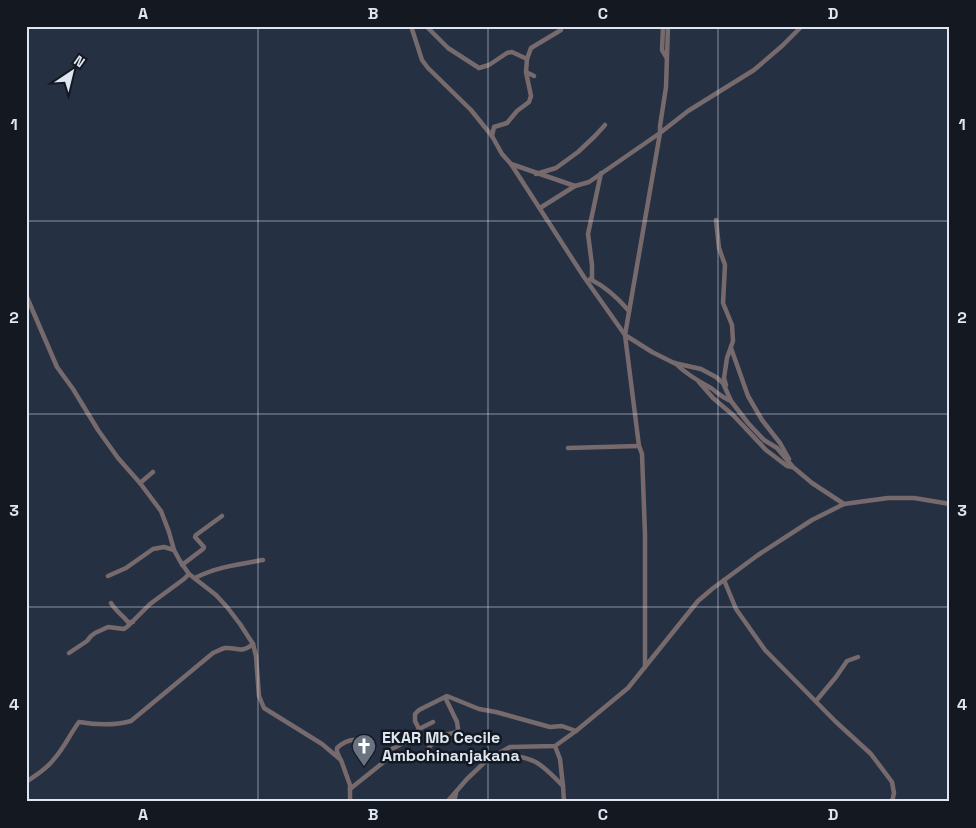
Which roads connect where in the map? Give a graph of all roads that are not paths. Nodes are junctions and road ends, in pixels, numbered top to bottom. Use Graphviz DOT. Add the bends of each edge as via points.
graph roads {
  1 [pos="411,26"];
  2 [pos="426,26"];
  3 [pos="663,26"];
  4 [pos="668,26"];
  5 [pos="802,26"];
  6 [pos="561,30"];
  7 [pos="666,58"];
  8 [pos="527,59"];
  9 [pos="526,72"];
  10 [pos="534,76"];
  11 [pos="605,125"];
  12 [pos="660,133"];
  13 [pos="492,136"];
  14 [pos="511,164"];
  15 [pos="536,174"];
  16 [pos="602,174"];
  17 [pos="575,186"];
  18 [pos="540,208"];
  19 [pos="716,220"];
  20 [pos="584,277"];
  21 [pos="592,280"];
  22 [pos="26,295"];
  23 [pos="629,311"];
  24 [pos="625,335"];
  25 [pos="730,348"];
  26 [pos="674,363"];
  27 [pos="699,382"];
  28 [pos="732,401"];
  29 [pos="639,446"];
  30 [pos="568,448"];
  31 [pos="793,467"];
  32 [pos="153,472"];
  33 [pos="140,483"];
  34 [pos="844,504"];
  35 [pos="950,504"];
  36 [pos="222,516"];
  37 [pos="174,550"];
  38 [pos="263,560"];
  39 [pos="182,565"];
  40 [pos="189,574"];
  41 [pos="108,576"];
  42 [pos="195,578"];
  43 [pos="724,580"];
  44 [pos="111,603"];
  45 [pos="132,622"];
  46 [pos="253,644"];
  47 [pos="69,653"];
  48 [pos="858,656"];
  49 [pos="645,667"];
  50 [pos="445,697"];
  51 [pos="816,700"];
  52 [pos="433,722"];
  53 [pos="419,729"];
  54 [pos="576,731"];
  55 [pos="368,742"];
  56 [pos="555,746"];
  57 [pos="426,752"];
  58 [pos="500,753"];
  59 [pos="341,760"];
  60 [pos="26,782"];
  61 [pos="563,786"];
  62 [pos="350,789"];
  63 [pos="456,793"];
  64 [pos="350,802"];
  65 [pos="447,802"];
  66 [pos="454,802"];
  67 [pos="564,802"];
  68 [pos="892,802"];
  1 -- 13 [label="street" via="422,60"];
  2 -- 8 [label="street" via="448,48 479,68 512,52"];
  3 -- 7 [label="street" via="662,50"];
  4 -- 7 [label="street"];
  5 -- 12 [label="street" via="754,70 688,111"];
  6 -- 8 [label="street" via="531,48"];
  7 -- 12 [label="street"];
  8 -- 9 [label="street"];
  9 -- 10 [label="street"];
  9 -- 13 [label="street" via="531,96 529,102 507,123 494,127"];
  11 -- 15 [label="street" via="556,168"];
  12 -- 16 [label="street"];
  12 -- 23 [label="street"];
  13 -- 14 [label="street"];
  14 -- 15 [label="street"];
  14 -- 18 [label="street"];
  15 -- 17 [label="street"];
  16 -- 17 [label="street"];
  16 -- 21 [label="street" via="588,234"];
  17 -- 18 [label="street"];
  18 -- 20 [label="street"];
  19 -- 25 [label="street" via="719,248 725,265 723,303 732,325 734,341"];
  20 -- 21 [label="street"];
  20 -- 24 [label="street"];
  21 -- 23 [label="street" via="616,296"];
  22 -- 33 [label="street" via="58,366 98,430"];
  23 -- 24 [label="street"];
  24 -- 26 [label="street"];
  24 -- 29 [label="street"];
  25 -- 28 [label="street" via="724,378"];
  25 -- 31 [label="street" via="748,396"];
  26 -- 27 [label="street"];
  26 -- 28 [label="street" via="701,369 716,378 723,383"];
  27 -- 28 [label="street"];
  27 -- 31 [label="street" via="766,450"];
  28 -- 31 [label="street" via="764,440"];
  29 -- 30 [label="street"];
  29 -- 49 [label="street" via="645,534"];
  31 -- 34 [label="street"];
  32 -- 33 [label="street"];
  33 -- 37 [label="street" via="161,511"];
  34 -- 35 [label="street" via="914,498"];
  34 -- 43 [label="street" via="812,520"];
  36 -- 39 [label="street" via="196,535 204,547"];
  37 -- 39 [label="street"];
  37 -- 41 [label="street" via="164,547 153,549"];
  38 -- 42 [label="street" via="217,569"];
  39 -- 40 [label="street"];
  40 -- 42 [label="street"];
  40 -- 45 [label="street"];
  42 -- 46 [label="street" via="227,607"];
  43 -- 49 [label="street" via="698,601"];
  43 -- 51 [label="street" via="736,610 765,650"];
  44 -- 45 [label="street" via="128,622"];
  45 -- 47 [label="street" via="124,629 108,627 95,633"];
  46 -- 59 [label="street" via="259,696 264,708 322,744"];
  46 -- 60 [label="street" via="248,649 225,648 213,653 131,721 100,726 79,722 56,758"];
  48 -- 51 [label="street" via="847,661"];
  49 -- 54 [label="street" via="628,688"];
  50 -- 53 [label="street" via="415,714"];
  50 -- 54 [label="street" via="479,709"];
  50 -- 57 [label="street" via="457,722 457,732 438,738"];
  51 -- 68 [label="street" via="871,754 892,782"];
  52 -- 53 [label="street"];
  53 -- 62 [label="street" via="392,749 390,757"];
  54 -- 56 [label="street"];
  55 -- 59 [label="street" via="349,740 340,745 337,752"];
  56 -- 58 [label="street" via="510,747"];
  56 -- 61 [label="street"];
  58 -- 61 [label="street" via="534,760"];
  58 -- 63 [label="street" via="487,760"];
  59 -- 62 [label="street"];
  61 -- 67 [label="street"];
  62 -- 64 [label="street"];
  63 -- 65 [label="street"];
  63 -- 66 [label="street"];
}
